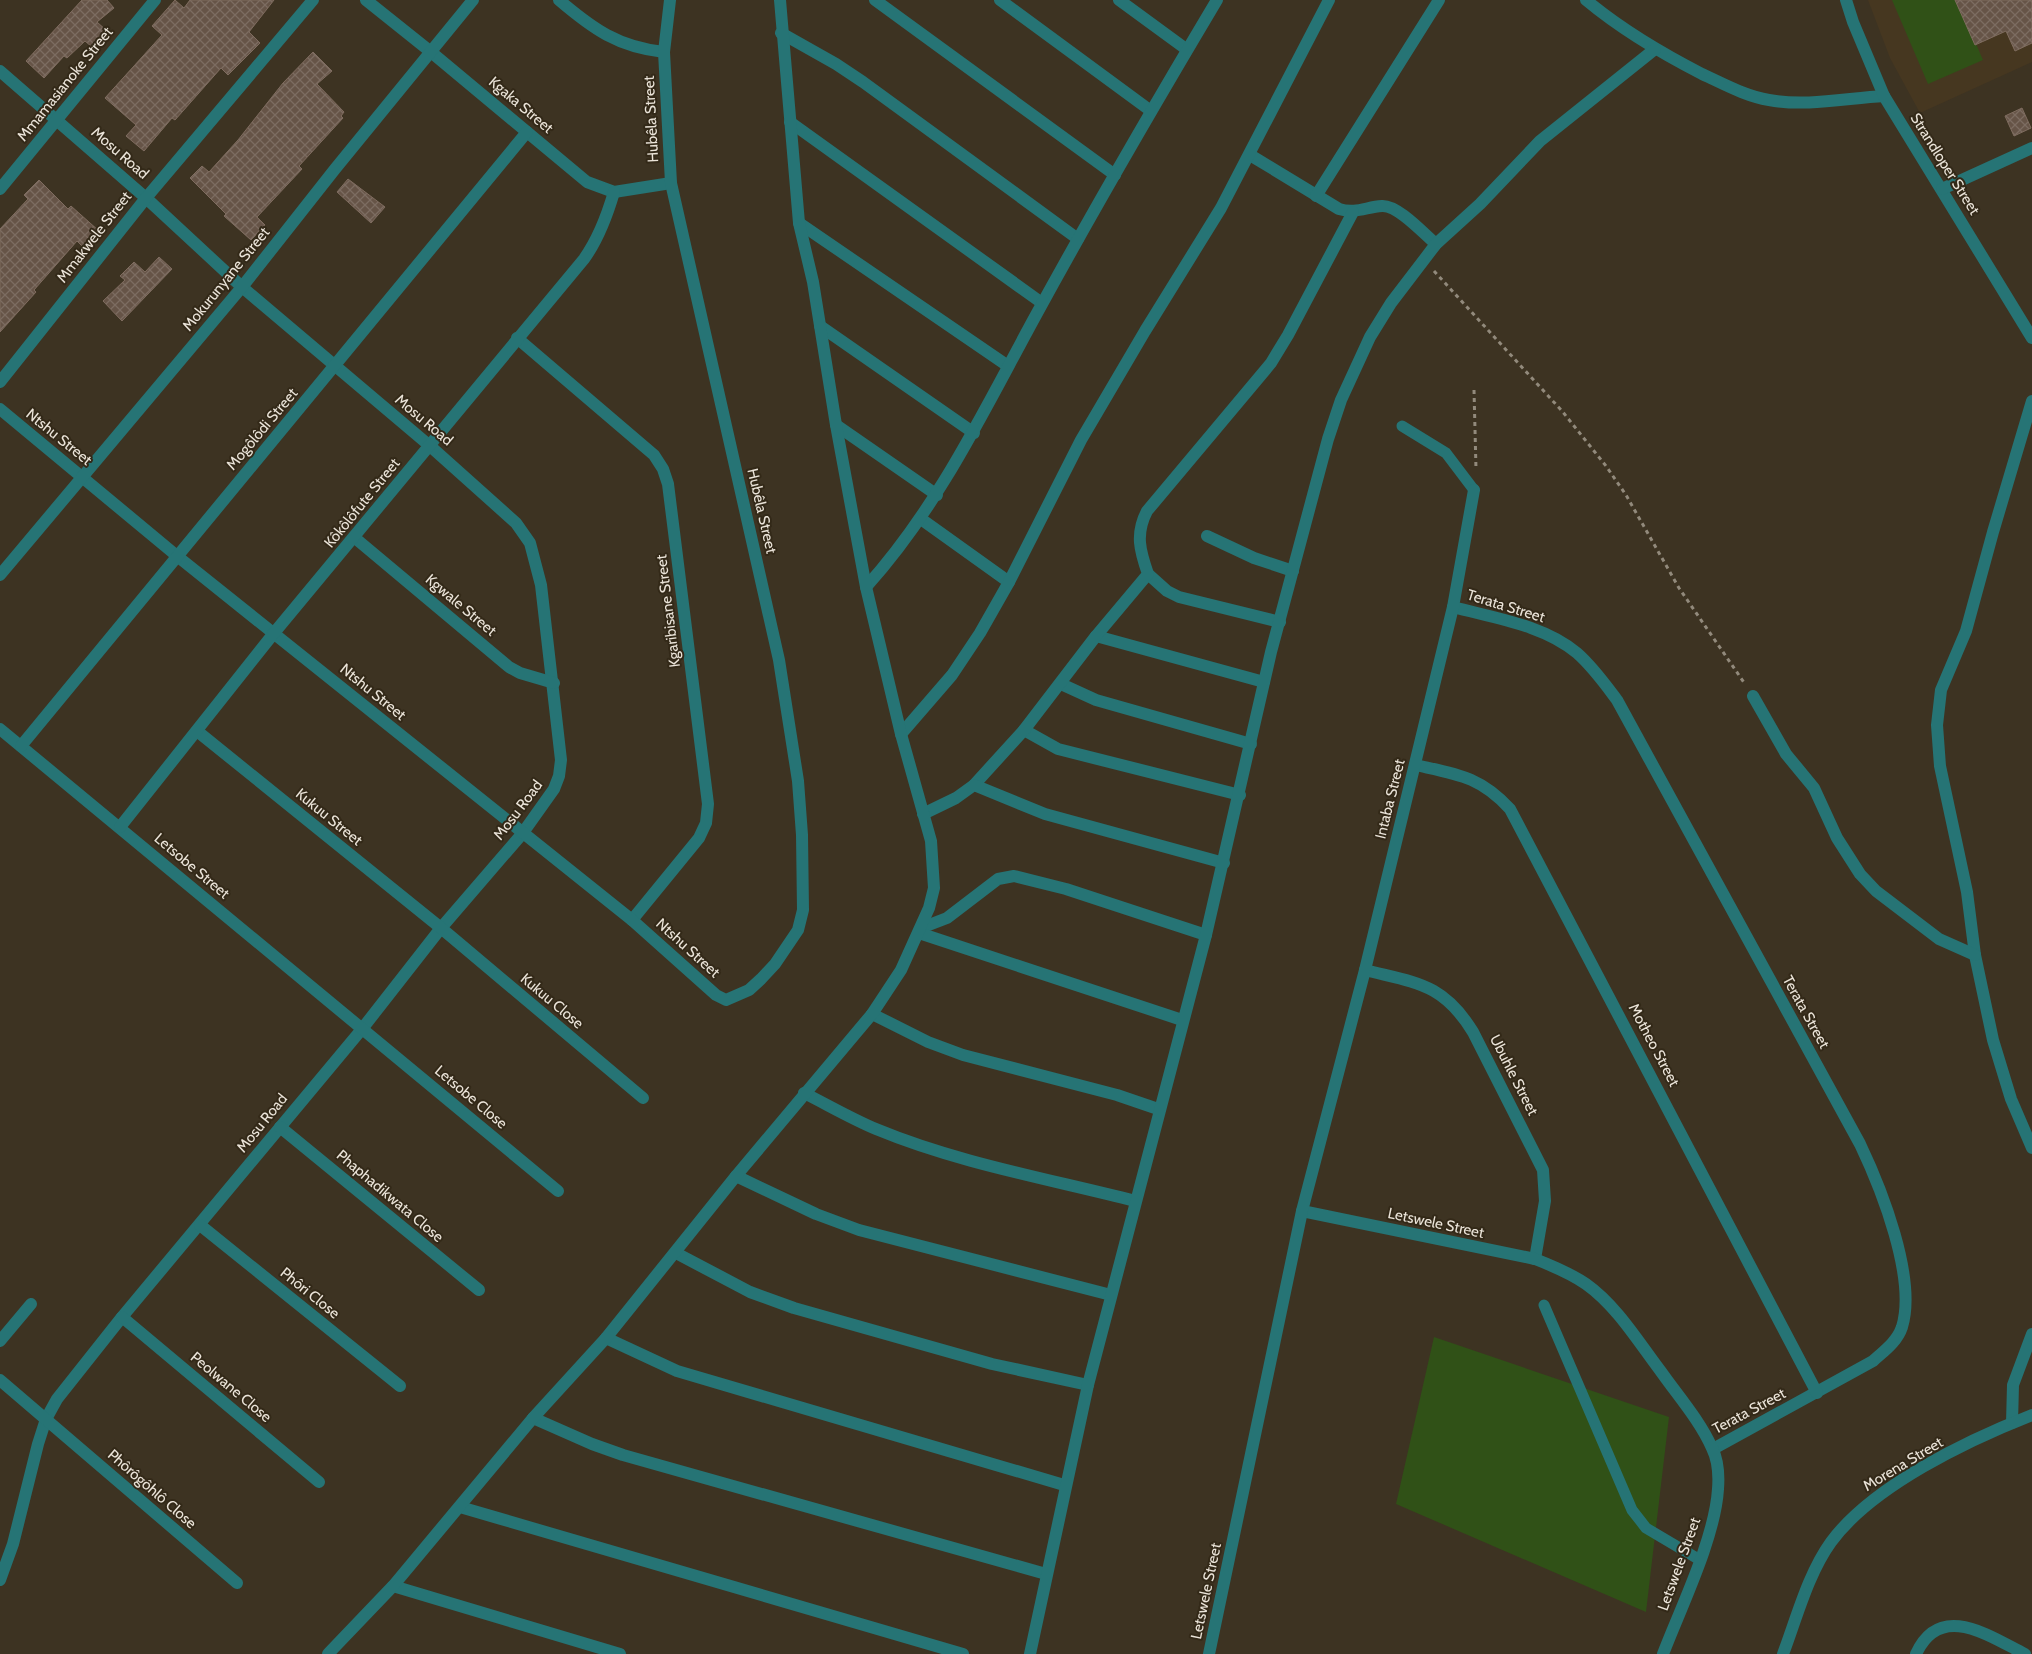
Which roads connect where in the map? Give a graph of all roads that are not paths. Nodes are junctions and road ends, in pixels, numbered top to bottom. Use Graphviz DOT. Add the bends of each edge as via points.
graph roads {
  1 [pos="155,0"];
  2 [pos="313,0"];
  3 [pos="366,0"];
  4 [pos="473,0"];
  5 [pos="559,0"];
  6 [pos="670,0"];
  7 [pos="780,0"];
  8 [pos="875,0"];
  9 [pos="1000,0"];
  10 [pos="1120,0"];
  11 [pos="1217,0"];
  12 [pos="1329,0"];
  13 [pos="1439,0"];
  14 [pos="1586,0"];
  15 [pos="1846,0"];
  16 [pos="781,33"];
  17 [pos="1186,49"];
  18 [pos="1655,50"];
  19 [pos="432,52"];
  20 [pos="664,52"];
  21 [pos="0,70"];
  22 [pos="1884,96"];
  23 [pos="1151,111"];
  24 [pos="56,119"];
  25 [pos="790,122"];
  26 [pos="527,132"];
  27 [pos="2032,148"];
  28 [pos="1250,155"];
  29 [pos="1115,175"];
  30 [pos="671,183"];
  31 [pos="0,189"];
  32 [pos="1942,189"];
  33 [pos="614,192"];
  34 [pos="1316,196"];
  35 [pos="146,198"];
  36 [pos="1353,212"];
  37 [pos="799,223"];
  38 [pos="1078,239"];
  39 [pos="1436,244"];
  40 [pos="242,288"];
  41 [pos="1042,303"];
  42 [pos="2028,322"];
  43 [pos="820,326"];
  44 [pos="517,338"];
  45 [pos="2032,338"];
  46 [pos="1008,366"];
  47 [pos="335,367"];
  48 [pos="0,382"];
  49 [pos="2032,401"];
  50 [pos="0,409"];
  51 [pos="836,425"];
  52 [pos="1402,426"];
  53 [pos="974,433"];
  54 [pos="430,446"];
  55 [pos="81,476"];
  56 [pos="1474,490"];
  57 [pos="937,495"];
  58 [pos="921,519"];
  59 [pos="1207,536"];
  60 [pos="355,538"];
  61 [pos="177,556"];
  62 [pos="1293,571"];
  63 [pos="1148,574"];
  64 [pos="0,575"];
  65 [pos="1010,582"];
  66 [pos="866,587"];
  67 [pos="1453,607"];
  68 [pos="1280,622"];
  69 [pos="274,633"];
  70 [pos="1096,636"];
  71 [pos="1264,682"];
  72 [pos="554,683"];
  73 [pos="1061,684"];
  74 [pos="1753,696"];
  75 [pos="0,729"];
  76 [pos="1024,730"];
  77 [pos="197,731"];
  78 [pos="901,734"];
  79 [pos="1251,744"];
  80 [pos="21,746"];
  81 [pos="1415,766"];
  82 [pos="974,785"];
  83 [pos="1240,794"];
  84 [pos="924,814"];
  85 [pos="120,827"];
  86 [pos="522,834"];
  87 [pos="1224,863"];
  88 [pos="632,920"];
  89 [pos="441,928"];
  90 [pos="920,931"];
  91 [pos="1206,935"];
  92 [pos="1975,955"];
  93 [pos="1364,970"];
  94 [pos="726,1000"];
  95 [pos="872,1014"];
  96 [pos="1182,1020"];
  97 [pos="362,1028"];
  98 [pos="804,1093"];
  99 [pos="643,1098"];
  100 [pos="1158,1110"];
  101 [pos="280,1127"];
  102 [pos="2032,1148"];
  103 [pos="736,1176"];
  104 [pos="558,1191"];
  105 [pos="1134,1201"];
  106 [pos="1302,1212"];
  107 [pos="200,1225"];
  108 [pos="676,1253"];
  109 [pos="1535,1259"];
  110 [pos="479,1290"];
  111 [pos="1111,1295"];
  112 [pos="31,1304"];
  113 [pos="1544,1305"];
  114 [pos="122,1317"];
  115 [pos="2032,1334"];
  116 [pos="606,1338"];
  117 [pos="0,1341"];
  118 [pos="0,1380"];
  119 [pos="1088,1385"];
  120 [pos="400,1386"];
  121 [pos="1817,1393"];
  122 [pos="533,1418"];
  123 [pos="46,1420"];
  124 [pos="2025,1420"];
  125 [pos="1713,1450"];
  126 [pos="319,1482"];
  127 [pos="1064,1485"];
  128 [pos="460,1507"];
  129 [pos="1700,1560"];
  130 [pos="1046,1574"];
  131 [pos="0,1580"];
  132 [pos="237,1583"];
  133 [pos="393,1586"];
  134 [pos="328,1654"];
  135 [pos="620,1654"];
  136 [pos="964,1654"];
  137 [pos="1030,1654"];
  138 [pos="1209,1654"];
  139 [pos="1663,1654"];
  140 [pos="1783,1654"];
  141 [pos="1916,1654"];
  142 [pos="2025,1654"];
  1 -- 24 [label="street, Mmamasianoke Street"];
  2 -- 35 [label="street, Mmakwele Street"];
  3 -- 19 [label="street, Kgaka Street"];
  4 -- 19 [label="street, Mokurunyane Street"];
  5 -- 20 [label="street" via="608,37 642,49"];
  6 -- 20 [label="street, Hubêla Street"];
  7 -- 16 [label="street"];
  8 -- 29 [label="street"];
  9 -- 23 [label="street"];
  10 -- 17 [label="street"];
  11 -- 17 [label="street"];
  12 -- 28 [label="street"];
  13 -- 34 [label="street"];
  14 -- 18 [label="street"];
  15 -- 22 [label="street, Strandloper Street"];
  16 -- 25 [label="street"];
  16 -- 38 [label="street" via="843,69"];
  17 -- 23 [label="street"];
  18 -- 22 [label="street" via="1726,86 1771,101"];
  18 -- 39 [label="street" via="1540,141 1480,204"];
  19 -- 26 [label="street, Kgaka Street"];
  19 -- 40 [label="street, Mokurunyane Street"];
  20 -- 30 [label="street, Hubêla Street"];
  21 -- 24 [label="street, Mosu Road"];
  22 -- 32 [label="street, Strandloper Street"];
  23 -- 29 [label="street"];
  24 -- 31 [label="street, Mmamasianoke Street"];
  24 -- 35 [label="street, Mosu Road"];
  25 -- 37 [label="street"];
  25 -- 41 [label="street"];
  26 -- 33 [label="street, Kgaka Street" via="588,182"];
  26 -- 47 [label="street, Mogôlôdi Street"];
  27 -- 32 [label="street"];
  28 -- 34 [label="street"];
  28 -- 65 [label="street" via="1082,440"];
  29 -- 38 [label="street"];
  30 -- 33 [label="street"];
  30 -- 94 [label="street, Hubêla Street" via="779,660 798,781 802,836 803,910 798,930 761,979 749,990"];
  32 -- 42 [label="street, Strandloper Street"];
  33 -- 44 [label="street, Kôkôlôfute Street" via="595,243"];
  34 -- 36 [label="street" via="1339,209"];
  35 -- 40 [label="street, Mosu Road"];
  35 -- 48 [label="street, Mmakwele Street"];
  36 -- 39 [label="street" via="1389,207"];
  36 -- 63 [label="street" via="1271,363 1147,511 1138,534"];
  37 -- 43 [label="street"];
  37 -- 46 [label="street"];
  38 -- 41 [label="street"];
  39 -- 62 [label="street" via="1391,303 1370,337 1344,392 1328,439"];
  40 -- 47 [label="street, Mosu Road"];
  40 -- 55 [label="street, Mokurunyane Street"];
  41 -- 46 [label="street"];
  42 -- 45 [label="street, Strandloper Street"];
  43 -- 51 [label="street"];
  43 -- 53 [label="street"];
  44 -- 54 [label="street, Kôkôlôfute Street"];
  44 -- 88 [label="street, Kgaribisane Street" via="654,455 668,484 708,804 706,823 699,838"];
  46 -- 53 [label="street"];
  47 -- 54 [label="street, Mosu Road"];
  47 -- 61 [label="street, Mogôlôdi Street"];
  49 -- 92 [label="street" via="1966,631 1945,679 1938,705 1937,746 1967,892"];
  50 -- 55 [label="street, Ntshu Street"];
  51 -- 57 [label="street"];
  51 -- 66 [label="street"];
  52 -- 56 [label="lane" via="1446,452"];
  53 -- 57 [label="street"];
  54 -- 60 [label="street, Kôkôlôfute Street"];
  54 -- 72 [label="street, Mosu Road" via="500,507 530,543 541,585"];
  55 -- 61 [label="street, Ntshu Street"];
  55 -- 64 [label="street, Mokurunyane Street"];
  56 -- 67 [label="street, Intaba Street"];
  57 -- 58 [label="street"];
  58 -- 65 [label="street"];
  58 -- 66 [label="street"];
  59 -- 62 [label="street" via="1254,558"];
  60 -- 69 [label="street, Kôkôlôfute Street"];
  60 -- 72 [label="street, Kgwale Street" via="509,666 520,673"];
  61 -- 69 [label="street, Ntshu Street"];
  61 -- 80 [label="street, Mogôlôdi Street"];
  62 -- 68 [label="street"];
  63 -- 68 [label="street" via="1179,597"];
  63 -- 70 [label="street"];
  65 -- 78 [label="street" via="952,675"];
  66 -- 78 [label="street"];
  67 -- 81 [label="street, Intaba Street"];
  67 -- 121 [label="street, Terata Street" via="1552,637 1576,652 1597,673 1636,735 1860,1144 1880,1187 1893,1226 1905,1287 1902,1328 1892,1345 1873,1361"];
  68 -- 71 [label="street"];
  69 -- 77 [label="street, Kôkôlôfute Street"];
  69 -- 86 [label="street, Ntshu Street"];
  70 -- 71 [label="street"];
  70 -- 73 [label="street"];
  71 -- 79 [label="street"];
  72 -- 86 [label="street, Mosu Road" via="560,741 559,776 546,802"];
  73 -- 76 [label="street"];
  73 -- 79 [label="street" via="1119,707"];
  74 -- 92 [label="street" via="1786,754 1814,788 1837,838 1860,874 1876,891 1939,939"];
  75 -- 80 [label="street, Letsobe Street"];
  76 -- 82 [label="street"];
  76 -- 83 [label="street" via="1058,749"];
  77 -- 85 [label="street, Kôkôlôfute Street"];
  77 -- 89 [label="street, Kukuu Street"];
  78 -- 84 [label="street"];
  79 -- 83 [label="street"];
  80 -- 85 [label="street, Letsobe Street"];
  81 -- 93 [label="street, Intaba Street"];
  81 -- 121 [label="street, Motheo Street" via="1460,775 1479,783 1494,792 1510,809"];
  82 -- 84 [label="street"];
  82 -- 87 [label="street" via="1045,814"];
  83 -- 87 [label="street"];
  84 -- 90 [label="street" via="934,888"];
  85 -- 97 [label="street, Letsobe Street"];
  86 -- 88 [label="street, Ntshu Street"];
  86 -- 89 [label="street, Mosu Road"];
  87 -- 91 [label="street"];
  88 -- 94 [label="street, Ntshu Street" via="706,987"];
  89 -- 97 [label="street, Mosu Road"];
  89 -- 99 [label="street, Kukuu Close"];
  90 -- 91 [label="street" via="947,918 998,879 1014,876 1066,889"];
  90 -- 95 [label="street" via="901,970"];
  90 -- 96 [label="street"];
  91 -- 96 [label="street"];
  92 -- 102 [label="street" via="1999,1063"];
  93 -- 106 [label="street, Intaba Street"];
  93 -- 109 [label="street, Ubuhle Street" via="1415,983 1446,997 1460,1011 1473,1032 1543,1170 1545,1201"];
  95 -- 98 [label="street"];
  95 -- 100 [label="street" via="928,1042 963,1055 1107,1092"];
  96 -- 100 [label="street"];
  97 -- 101 [label="street, Mosu Road"];
  97 -- 104 [label="street, Letsobe Close"];
  98 -- 103 [label="street"];
  98 -- 105 [label="street" via="877,1129 914,1143"];
  100 -- 105 [label="street"];
  101 -- 107 [label="street, Mosu Road"];
  101 -- 110 [label="street, Phaphadikwata Close"];
  103 -- 108 [label="street"];
  103 -- 111 [label="street" via="816,1214 859,1230"];
  105 -- 111 [label="street"];
  106 -- 109 [label="street, Letswele Street"];
  106 -- 138 [label="street, Letswele Street"];
  107 -- 114 [label="street, Mosu Road"];
  107 -- 120 [label="street, Phôri Close"];
  108 -- 116 [label="street"];
  108 -- 119 [label="street" via="750,1292 794,1308 992,1364"];
  109 -- 125 [label="street, Letswele Street" via="1579,1279 1607,1303 1689,1410"];
  111 -- 119 [label="street"];
  112 -- 117 [label="street"];
  113 -- 129 [label="lane" via="1632,1510 1646,1528"];
  114 -- 123 [label="street, Mosu Road" via="75,1373"];
  114 -- 126 [label="street, Peolwane Close"];
  115 -- 124 [label="street" via="2013,1385"];
  116 -- 122 [label="street"];
  116 -- 127 [label="street" via="678,1371"];
  118 -- 123 [label="street, Phôrôgôhlô Close"];
  119 -- 127 [label="street"];
  121 -- 125 [label="street, Terata Street"];
  122 -- 128 [label="street"];
  122 -- 130 [label="street" via="623,1455"];
  123 -- 131 [label="street, Mosu Road" via="13,1544"];
  123 -- 132 [label="street, Phôrôgôhlô Close"];
  124 -- 140 [label="street, Morena Street" via="1910,1475 1851,1518 1830,1542 1817,1565"];
  125 -- 129 [label="street, Letswele Street" via="1717,1466 1716,1510"];
  127 -- 130 [label="street"];
  128 -- 133 [label="street"];
  128 -- 136 [label="street"];
  129 -- 139 [label="street, Letswele Street"];
  130 -- 137 [label="street"];
  133 -- 134 [label="street"];
  133 -- 135 [label="street"];
  141 -- 142 [label="street" via="1926,1637 1937,1629 1963,1625"];
}
